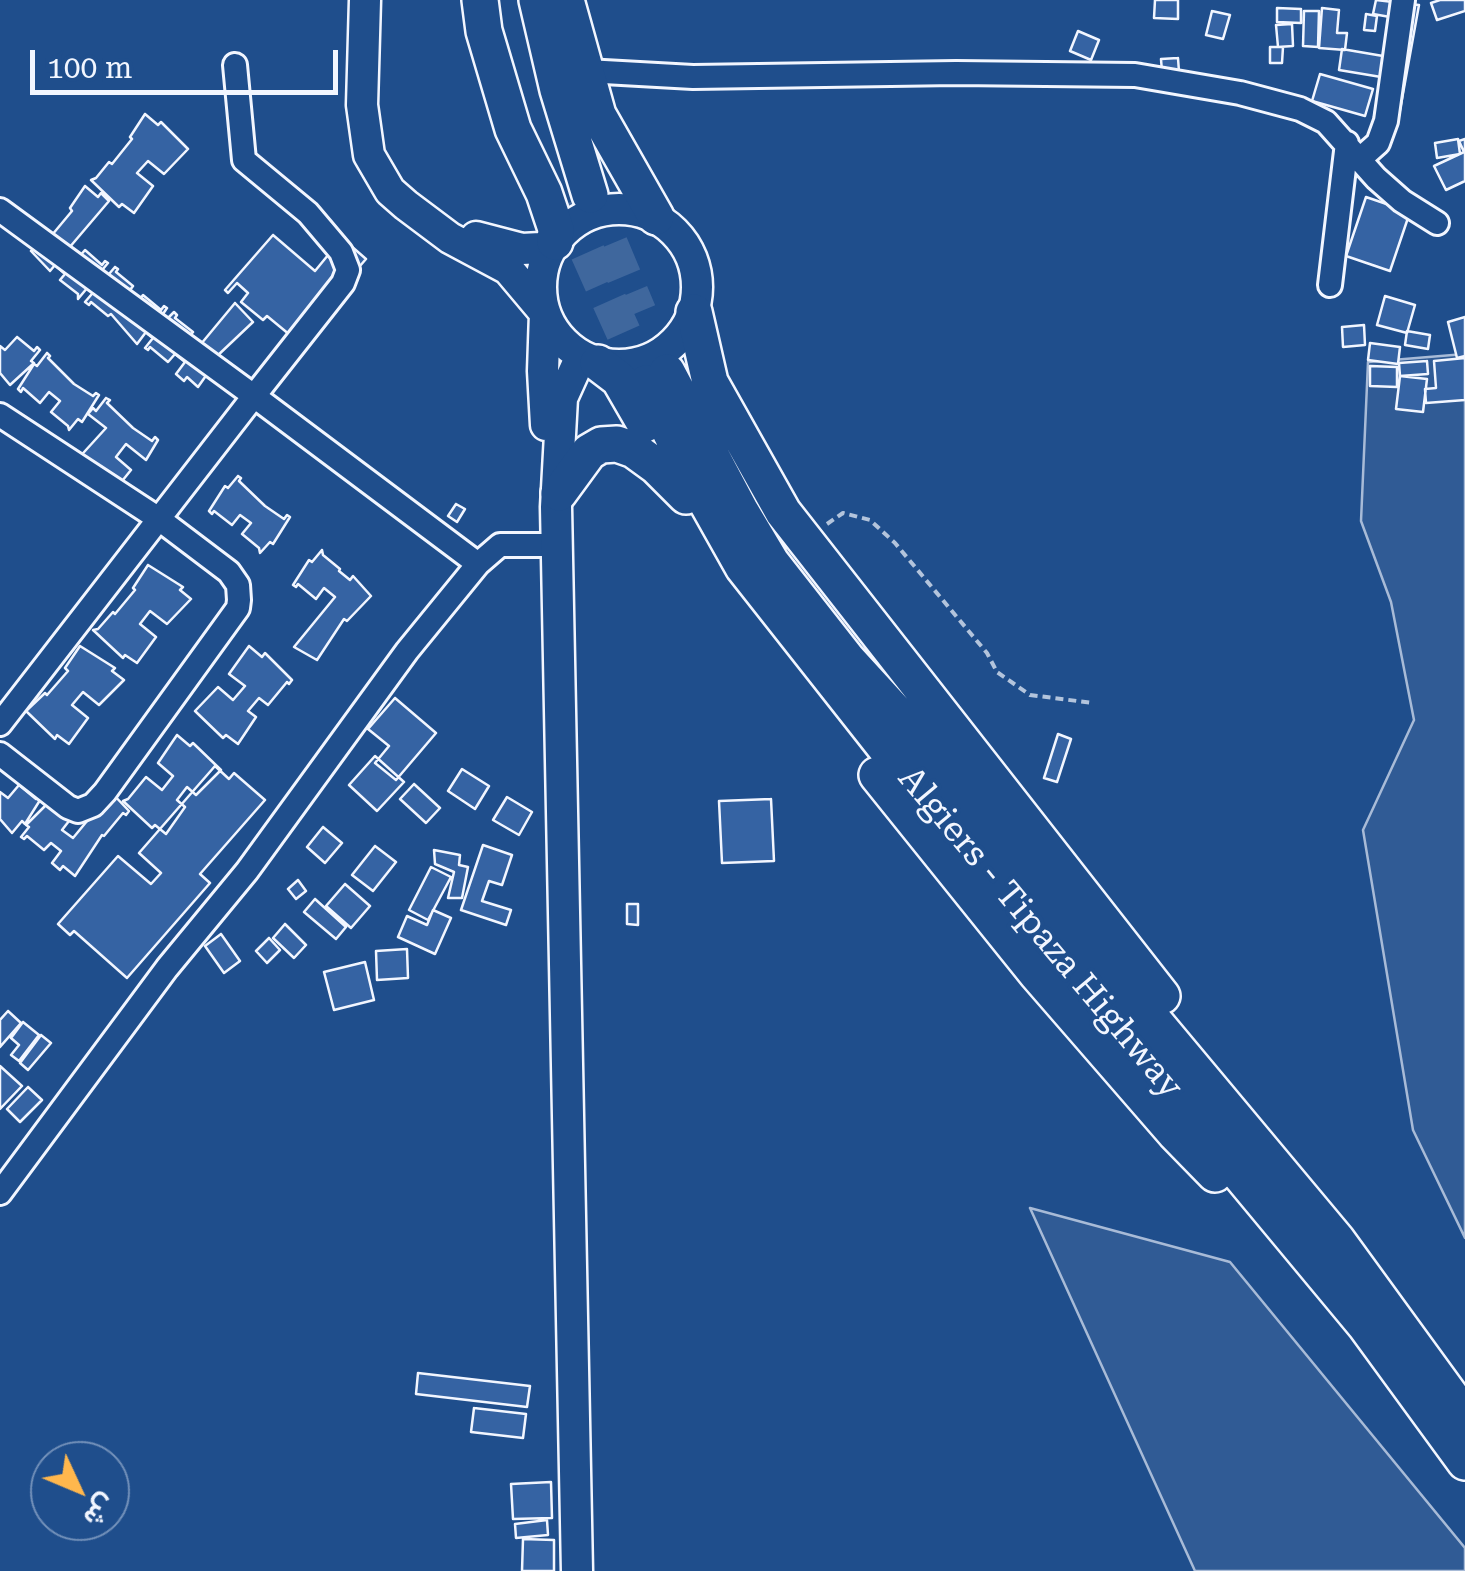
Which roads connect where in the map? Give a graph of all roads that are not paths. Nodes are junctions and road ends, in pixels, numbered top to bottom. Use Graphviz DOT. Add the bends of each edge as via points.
graph roads {
  1 [pos="365,0"];
  2 [pos="480,0"];
  3 [pos="499,0"];
  4 [pos="537,0"];
  5 [pos="566,0"];
  6 [pos="1403,0"];
  7 [pos="235,65"];
  8 [pos="586,71"];
  9 [pos="1354,151"];
  10 [pos="0,210"];
  11 [pos="417,214"];
  12 [pos="656,218"];
  13 [pos="1436,224"];
  14 [pos="556,242"];
  15 [pos="1330,285"];
  16 [pos="694,312"];
  17 [pos="545,314"];
  18 [pos="589,359"];
  19 [pos="254,396"];
  20 [pos="0,415"];
  21 [pos="686,496"];
  22 [pos="557,500"];
  23 [pos="159,519"];
  24 [pos="557,545"];
  25 [pos="478,564"];
  26 [pos="0,724"];
  27 [pos="0,754"];
  28 [pos="0,1193"];
  29 [pos="1337,1240"];
  30 [pos="1340,1295"];
  31 [pos="1465,1416"];
  32 [pos="1465,1462"];
  33 [pos="577,1571"];
  1 -- 11 [label="main road" via="364,136 375,170"];
  2 -- 14 [label="highway" via="513,130 544,192"];
  3 -- 4 [label="highway" via="533,116 578,199"];
  5 -- 8 [label="highway"];
  6 -- 9 [label="street" via="1386,120 1378,143"];
  7 -- 19 [label="street" via="244,160 308,213 348,270 344,284"];
  8 -- 9 [label="street" via="693,77 1135,76 1300,109 1326,122"];
  8 -- 12 [label="highway" via="598,115"];
  9 -- 13 [label="street" via="1402,201"];
  9 -- 15 [label="street"];
  10 -- 19 [label="street"];
  11 -- 14 [label="main road" via="507,246 533,249"];
  11 -- 17 [label="main road" via="508,269"];
  12 -- 14 [label="main road" via="601,211"];
  12 -- 16 [label="main road" via="688,248 696,268"];
  14 -- 17 [label="main road" via="542,276"];
  16 -- 18 [label="main road" via="656,356 637,364"];
  16 -- 29 [label="highway" via="710,382 804,541 1238,1092"];
  17 -- 18 [label="main road" via="566,344"];
  17 -- 22 [label="main road" via="549,488"];
  18 -- 21 [label="highway" via="626,388"];
  18 -- 22 [label="main road" via="569,376 562,398"];
  19 -- 23 [label="street"];
  19 -- 25 [label="street"];
  20 -- 23 [label="street"];
  21 -- 22 [label="highway" via="634,450 601,444"];
  21 -- 30 [label="highway" via="740,590 821,702 1037,974 1175,1133"];
  22 -- 24 [label="main road"];
  23 -- 26 [label="street"];
  23 -- 27 [label="street" via="230,572 238,608 92,805 78,812 68,807"];
  24 -- 25 [label="street" via="500,544"];
  24 -- 33 [label="main road"];
  25 -- 28 [label="street"];
  29 -- 30 [label="highway, Algiers - Tipaza Highway" via="847,660 793,590 657,377 693,478 743,568"];
  29 -- 31 [label="highway, Algiers - Tipaza Highway"];
  30 -- 32 [label="highway, Algiers - Tipaza Highway"];
}
